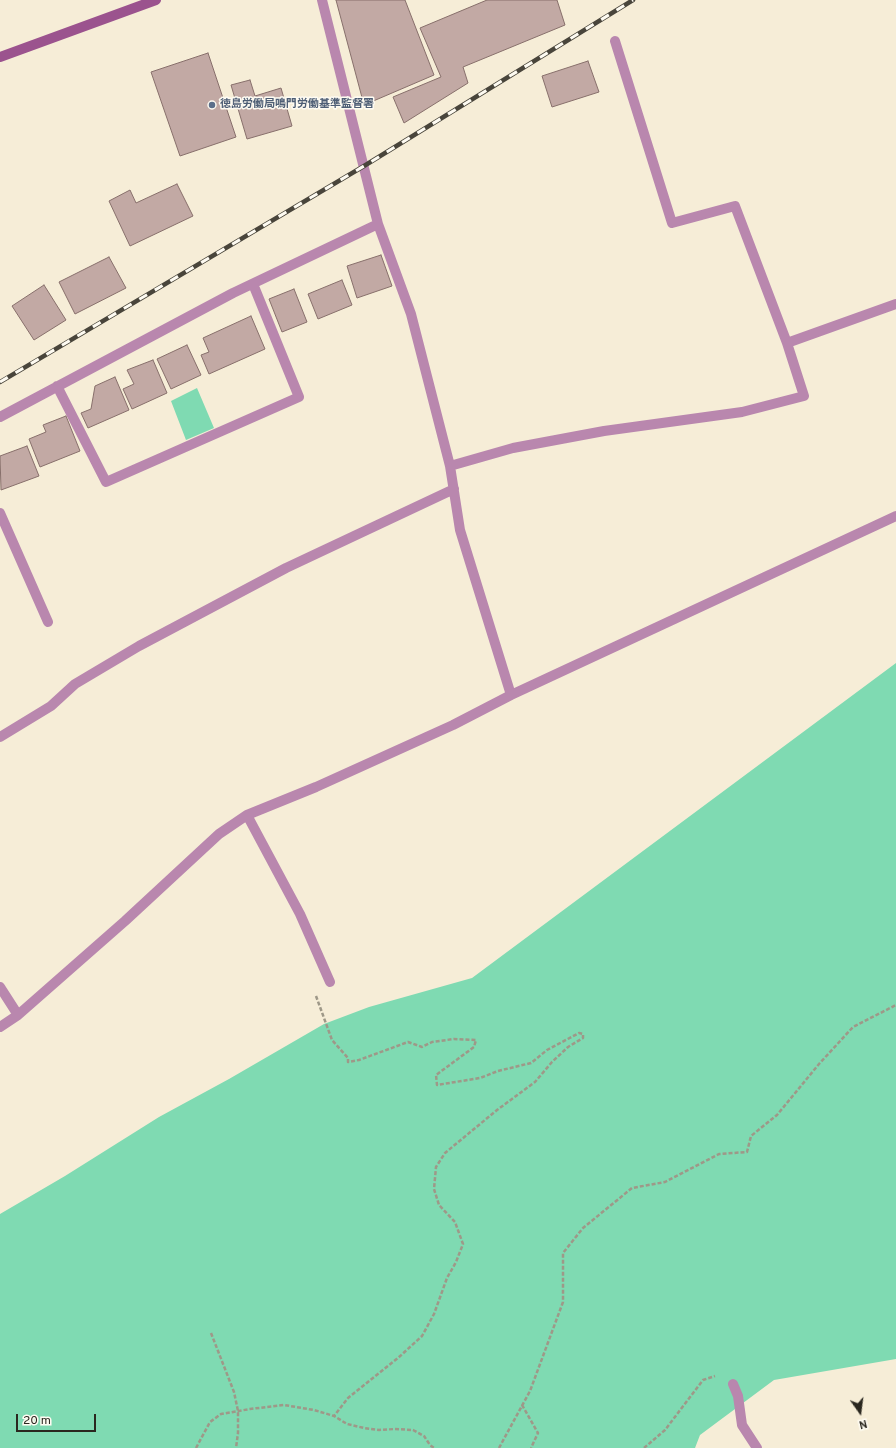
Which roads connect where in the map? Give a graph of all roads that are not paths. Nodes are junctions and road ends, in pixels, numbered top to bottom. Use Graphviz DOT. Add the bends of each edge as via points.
graph roads {
  1 [pos="156,0"];
  2 [pos="322,0"];
  3 [pos="615,41"];
  4 [pos="0,57"];
  5 [pos="378,224"];
  6 [pos="254,284"];
  7 [pos="896,304"];
  8 [pos="787,343"];
  9 [pos="57,386"];
  10 [pos="0,417"];
  11 [pos="450,466"];
  12 [pos="454,489"];
  13 [pos="0,513"];
  14 [pos="896,516"];
  15 [pos="48,622"];
  16 [pos="511,696"];
  17 [pos="0,738"];
  18 [pos="247,815"];
  19 [pos="330,982"];
  20 [pos="0,987"];
  21 [pos="18,1015"];
  22 [pos="0,1027"];
  23 [pos="733,1384"];
  24 [pos="757,1448"];
  1 -- 4 [label="street"];
  2 -- 5 [label="street"];
  3 -- 8 [label="street" via="672,223 734,206"];
  5 -- 6 [label="street"];
  5 -- 11 [label="street" via="411,314"];
  6 -- 9 [label="street"];
  6 -- 9 [label="street" via="299,397 106,482"];
  7 -- 8 [label="street"];
  8 -- 11 [label="street" via="804,396 742,412 604,431 513,448"];
  9 -- 10 [label="street"];
  11 -- 12 [label="street"];
  12 -- 16 [label="street" via="460,530"];
  12 -- 17 [label="street" via="286,568 139,646 75,684 51,706"];
  13 -- 15 [label="street"];
  14 -- 16 [label="street"];
  16 -- 18 [label="street" via="316,787"];
  18 -- 19 [label="street" via="300,914"];
  18 -- 21 [label="street" via="219,834"];
  20 -- 21 [label="street"];
  21 -- 22 [label="street"];
  23 -- 24 [label="street" via="738,1396 742,1425"];
}
